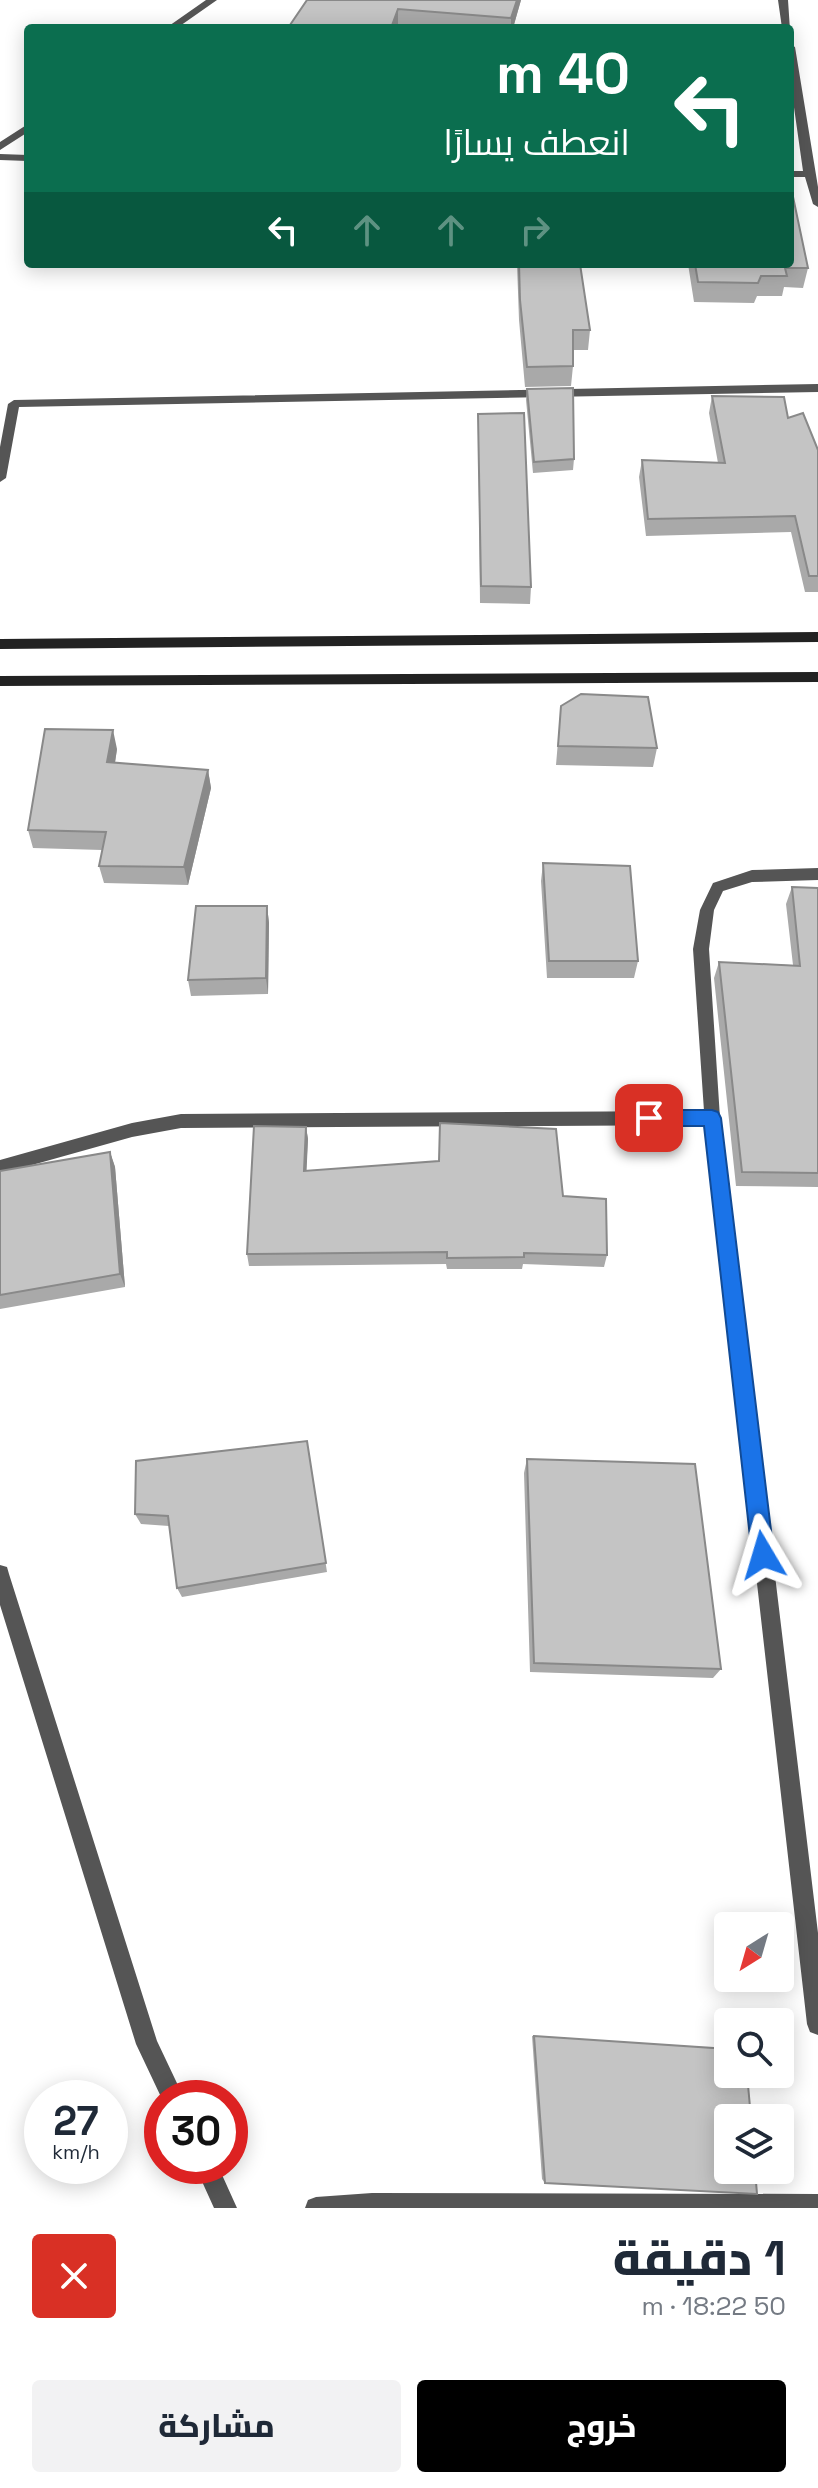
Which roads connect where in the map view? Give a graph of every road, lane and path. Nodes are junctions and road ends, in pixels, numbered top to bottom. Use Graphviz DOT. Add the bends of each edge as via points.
graph roads {
  1 [pos="212,0"];
  2 [pos="783,0"];
  3 [pos="177,24"];
  4 [pos="786,24"];
  5 [pos="794,74"];
  6 [pos="24,130"];
  7 [pos="0,147"];
  8 [pos="0,157"];
  9 [pos="24,158"];
  10 [pos="794,174"];
  11 [pos="809,174"];
  12 [pos="818,204"];
  13 [pos="818,388"];
  14 [pos="0,404"];
  15 [pos="14,404"];
  16 [pos="0,478"];
  17 [pos="818,637"];
  18 [pos="0,644"];
  19 [pos="818,677"];
  20 [pos="0,681"];
  21 [pos="818,874"];
  22 [pos="712,1118"];
  23 [pos="0,1167"];
  24 [pos="0,1574"];
  25 [pos="818,2024"];
  26 [pos="164,2080"];
  27 [pos="215,2184"];
  28 [pos="818,2205"];
  29 [pos="226,2208"];
  30 [pos="316,2208"];
  1 -- 3 [label="street"];
  2 -- 4 [label="street"];
  5 -- 11 [label="street"];
  6 -- 7 [label="street"];
  8 -- 9 [label="street"];
  10 -- 11 [label="street"];
  11 -- 12 [label="street"];
  13 -- 15 [label="street"];
  14 -- 15 [label="street"];
  15 -- 16 [label="street"];
  17 -- 18 [label="main road"];
  19 -- 20 [label="main road"];
  21 -- 22 [label="street" via="752,876 718,887 707,910 701,949"];
  22 -- 23 [label="street" via="181,1121"];
  22 -- 25 [label="street"];
  24 -- 26 [label="street" via="147,2044"];
  27 -- 29 [label="street"];
  28 -- 30 [label="street"];
}
